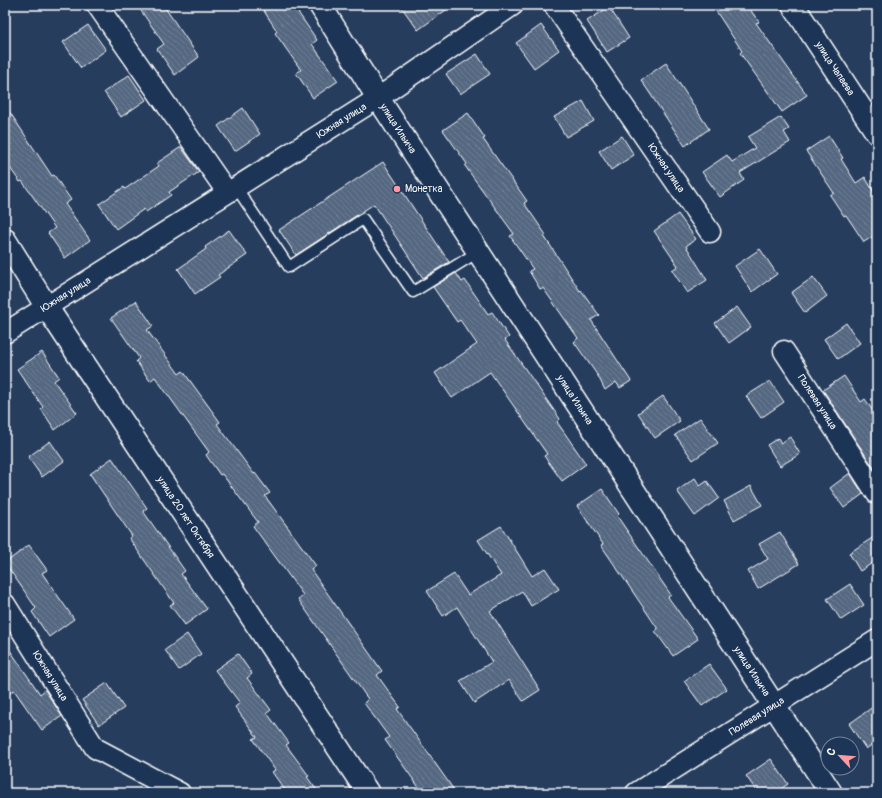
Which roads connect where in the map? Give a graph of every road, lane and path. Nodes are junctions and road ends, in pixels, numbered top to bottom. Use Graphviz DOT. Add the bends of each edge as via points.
graph roads {
  1 [pos="97,5"];
  2 [pos="320,5"];
  3 [pos="513,5"];
  4 [pos="554,5"];
  5 [pos="793,5"];
  6 [pos="378,98"];
  7 [pos="877,133"];
  8 [pos="232,190"];
  9 [pos="710,232"];
  10 [pos="5,240"];
  11 [pos="478,252"];
  12 [pos="46,306"];
  13 [pos="5,333"];
  14 [pos="784,351"];
  15 [pos="877,494"];
  16 [pos="5,604"];
  17 [pos="877,640"];
  18 [pos="773,706"];
  19 [pos="180,793"];
  20 [pos="368,793"];
  21 [pos="636,793"];
  22 [pos="830,793"];
  1 -- 8 [label="street"];
  2 -- 6 [label="main road, улица Ильича"];
  3 -- 6 [label="street, Южная улица"];
  4 -- 9 [label="street, Южная улица"];
  5 -- 7 [label="main road, улица Чапаева"];
  6 -- 8 [label="street, Южная улица"];
  6 -- 11 [label="main road, улица Ильича"];
  8 -- 11 [label="lane" via="289,267 363,219 413,292"];
  8 -- 12 [label="street, Южная улица"];
  10 -- 12 [label="main road, улица 20 лет Октября"];
  11 -- 18 [label="main road, улица Ильича"];
  12 -- 13 [label="street, Южная улица"];
  12 -- 20 [label="main road, улица 20 лет Октября"];
  14 -- 15 [label="street, Полевая улица"];
  16 -- 19 [label="street, Южная улица" via="95,748"];
  17 -- 18 [label="street, Полевая улица"];
  18 -- 21 [label="street, Полевая улица"];
  18 -- 22 [label="main road, улица Ильича"];
}
